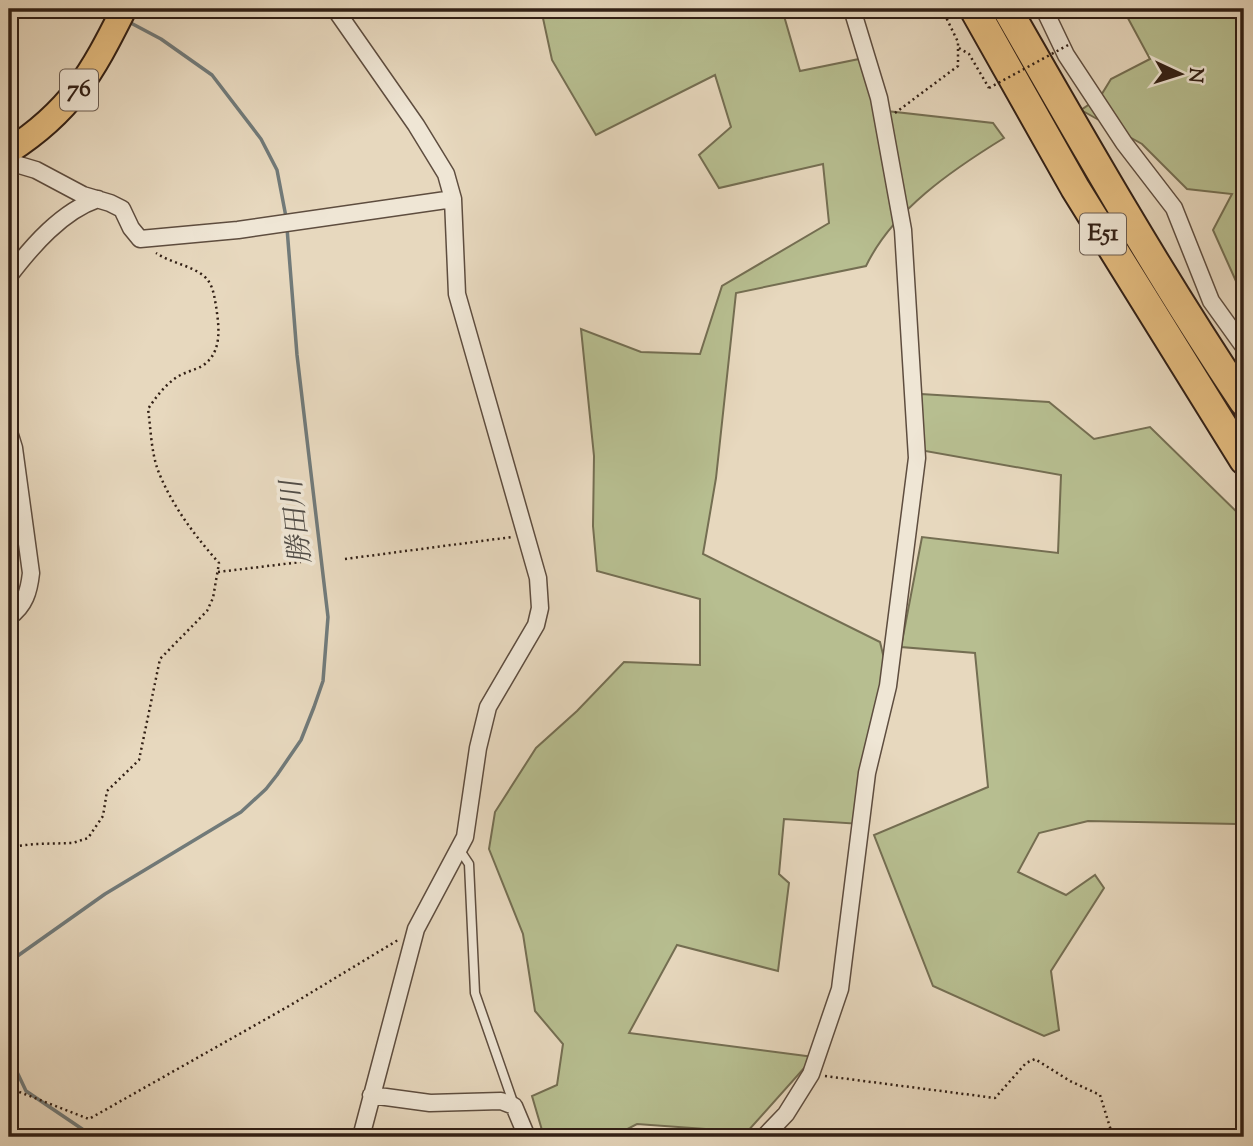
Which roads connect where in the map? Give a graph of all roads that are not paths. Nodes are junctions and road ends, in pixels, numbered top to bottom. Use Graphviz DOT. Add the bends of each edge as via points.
graph roads {
  1 [pos="124,9"];
  2 [pos="335,9"];
  3 [pos="852,9"];
  4 [pos="974,9"];
  5 [pos="1007,9"];
  6 [pos="1044,9"];
  7 [pos="9,151"];
  8 [pos="9,162"];
  9 [pos="98,199"];
  10 [pos="453,199"];
  11 [pos="9,275"];
  12 [pos="1244,347"];
  13 [pos="1244,402"];
  14 [pos="9,432"];
  15 [pos="1242,457"];
  16 [pos="9,617"];
  17 [pos="459,849"];
  18 [pos="371,1095"];
  19 [pos="514,1106"];
  20 [pos="360,1137"];
  21 [pos="527,1137"];
  22 [pos="764,1137"];
  1 -- 7 [label="main road, 76" via="75,94 46,125"];
  2 -- 10 [label="street" via="434,154"];
  3 -- 22 [label="street" via="879,98 902,230 917,458 888,686 867,773 840,989 811,1074 786,1114"];
  4 -- 15 [label="highway, E51" via="1075,188"];
  5 -- 13 [label="highway, E51" via="1106,183"];
  6 -- 12 [label="street" via="1066,55 1174,208 1211,301"];
  8 -- 9 [label="street"];
  9 -- 10 [label="street" via="122,209 140,239"];
  9 -- 11 [label="street" via="80,205"];
  10 -- 17 [label="street" via="457,294 538,578 540,608 536,625 488,707"];
  14 -- 16 [label="street" via="32,573 28,594"];
  17 -- 18 [label="street" via="416,929"];
  17 -- 19 [label="lane" via="469,864 475,993"];
  18 -- 19 [label="street" via="430,1103 501,1101"];
  18 -- 20 [label="street"];
  19 -- 21 [label="street"];
}
